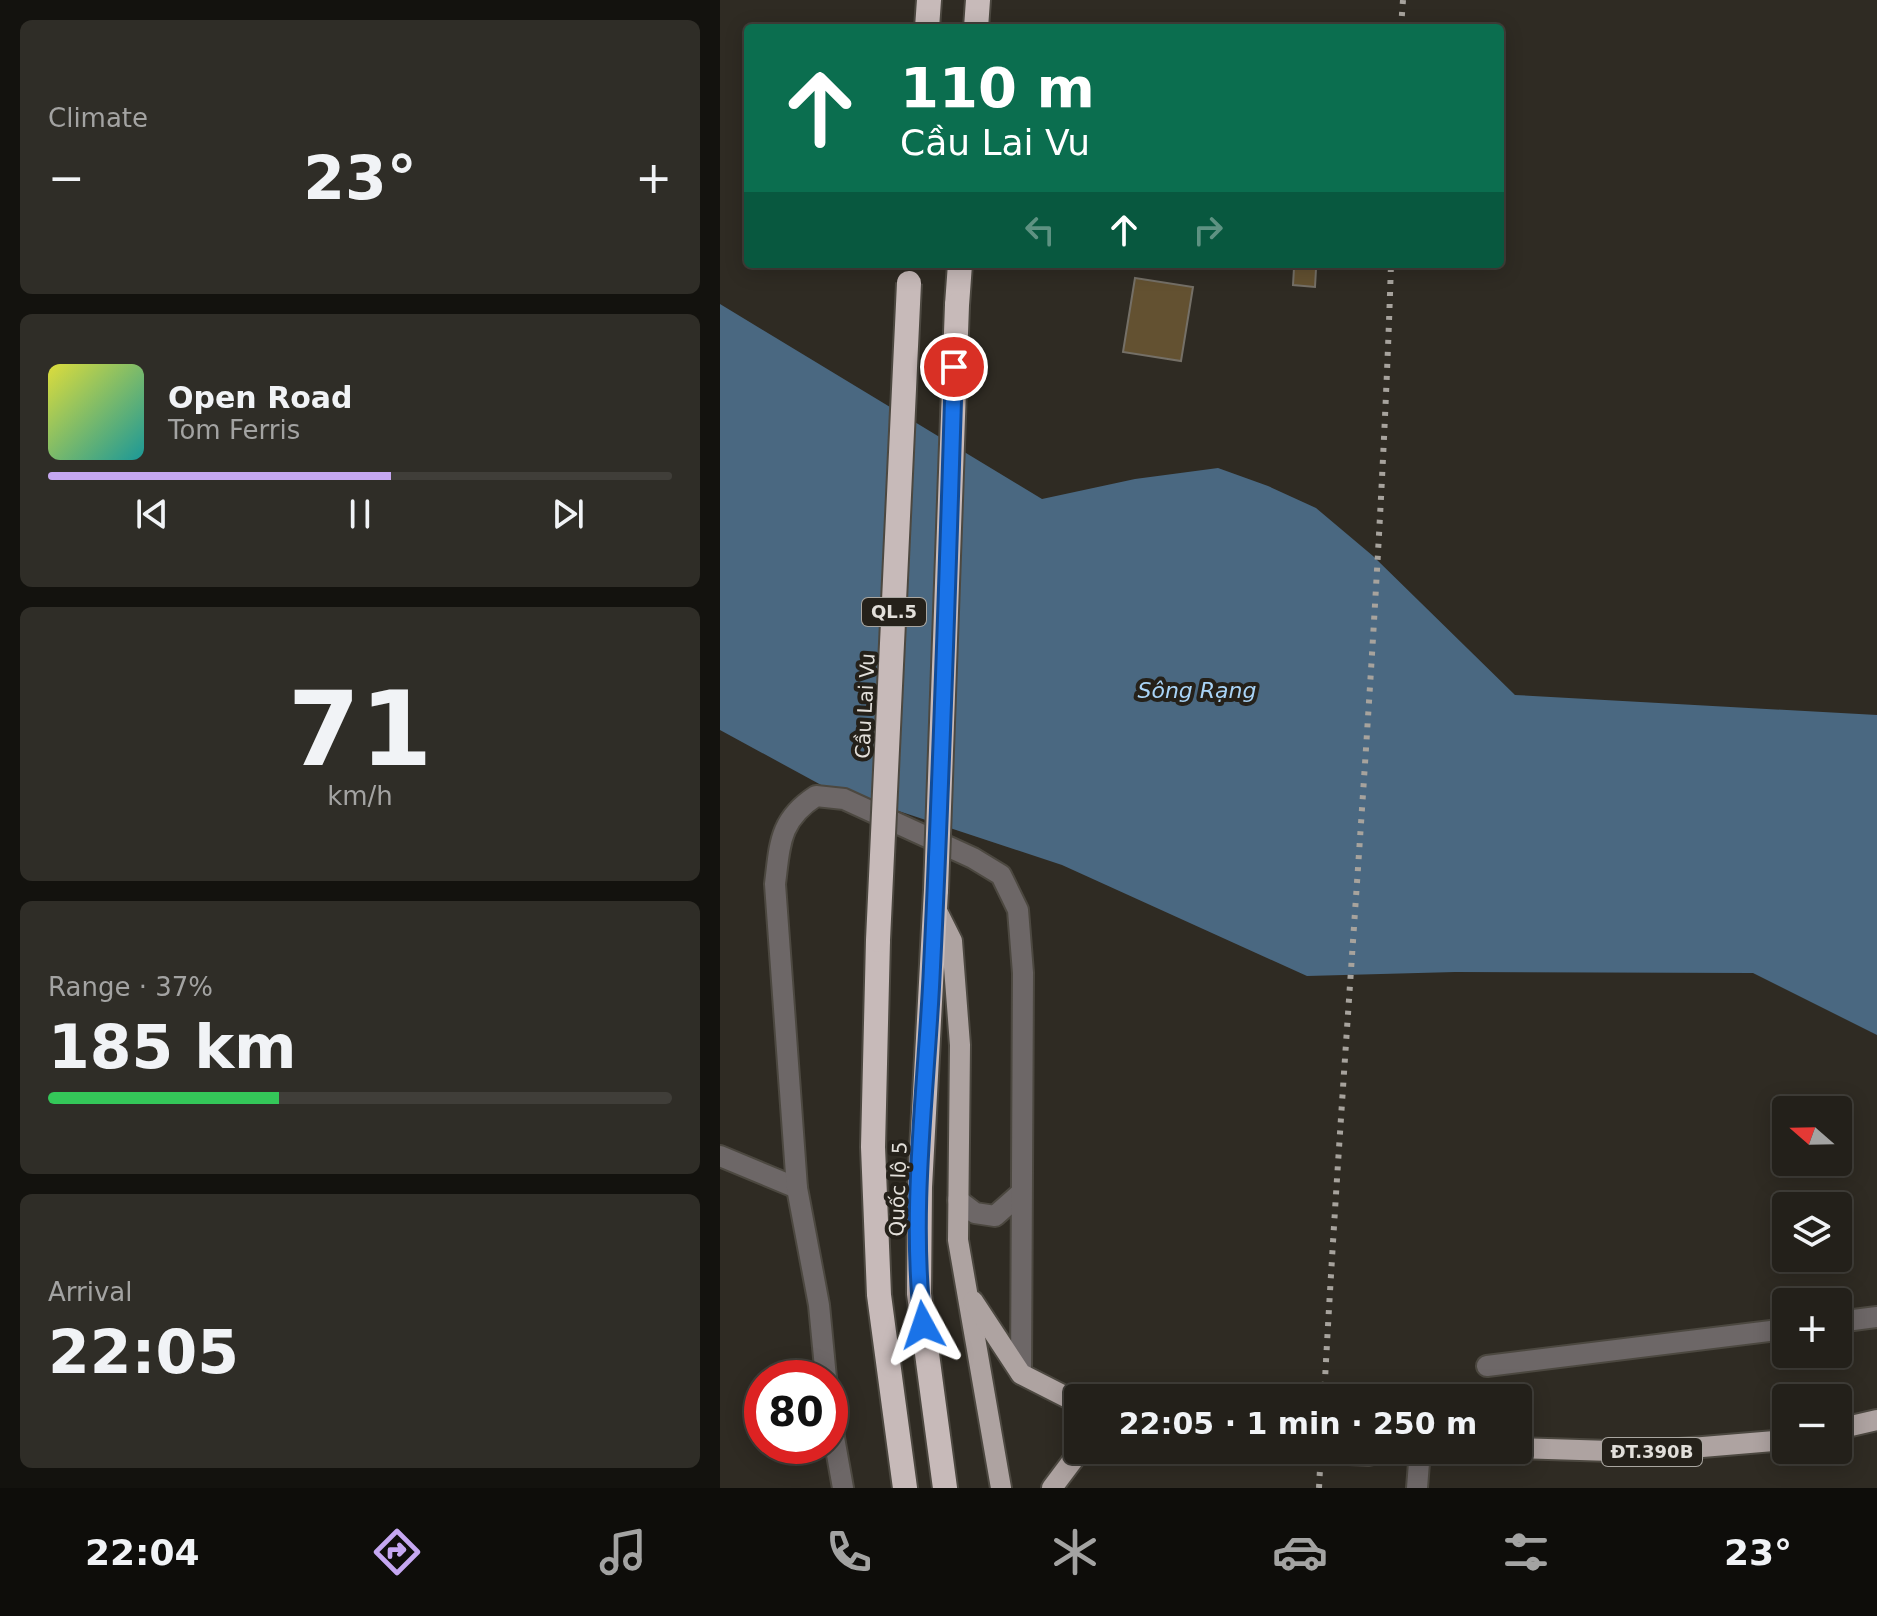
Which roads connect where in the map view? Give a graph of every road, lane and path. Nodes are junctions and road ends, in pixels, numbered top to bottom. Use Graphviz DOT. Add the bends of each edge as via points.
graph roads {
  1 [pos="929,0"];
  2 [pos="978,0"];
  3 [pos="927,24"];
  4 [pos="976,24"];
  5 [pos="960,268"];
  6 [pos="910,274"];
  7 [pos="936,898"];
  8 [pos="878,940"];
  9 [pos="720,1156"];
  10 [pos="797,1188"];
  11 [pos="1021,1193"];
  12 [pos="958,1200"];
  13 [pos="969,1295"];
  14 [pos="1877,1317"];
  15 [pos="1852,1320"];
  16 [pos="1772,1331"];
  17 [pos="824,1360"];
  18 [pos="1487,1366"];
  19 [pos="1021,1374"];
  20 [pos="1064,1396"];
  21 [pos="1877,1420"];
  22 [pos="1852,1426"];
  23 [pos="1772,1441"];
  24 [pos="1532,1448"];
  25 [pos="839,1464"];
  26 [pos="1070,1464"];
  27 [pos="1419,1464"];
  28 [pos="843,1488"];
  29 [pos="905,1488"];
  30 [pos="945,1488"];
  31 [pos="1001,1488"];
  32 [pos="1052,1488"];
  33 [pos="1417,1488"];
  1 -- 3 [label="highway"];
  2 -- 4 [label="highway"];
  5 -- 7 [label="highway, QL.5, bridge"];
  6 -- 8 [label="highway, Cầu Lai Vu / QL.5, bridge"];
  7 -- 12 [label="main road" via="952,941 960,1045"];
  7 -- 30 [label="highway, Quốc lộ 5 / QL.5" via="919,1294"];
  8 -- 29 [label="highway, Quốc lộ 5 / QL.5" via="873,1147 879,1295"];
  9 -- 10 [label="street"];
  10 -- 11 [label="street" via="775,884 781,836 797,808 816,796 844,799 1001,875 1018,910 1023,973"];
  10 -- 17 [label="street"];
  11 -- 12 [label="street" via="995,1216 975,1213"];
  11 -- 19 [label="street"];
  12 -- 13 [label="main road" via="958,1240"];
  13 -- 19 [label="main road"];
  13 -- 31 [label="main road"];
  14 -- 15 [label="street"];
  16 -- 18 [label="street"];
  19 -- 20 [label="main road"];
  21 -- 22 [label="main road"];
  23 -- 24 [label="main road, ĐT.390B" via="1643,1452"];
  25 -- 28 [label="street"];
  26 -- 32 [label="main road"];
  27 -- 33 [label="street"];
}
